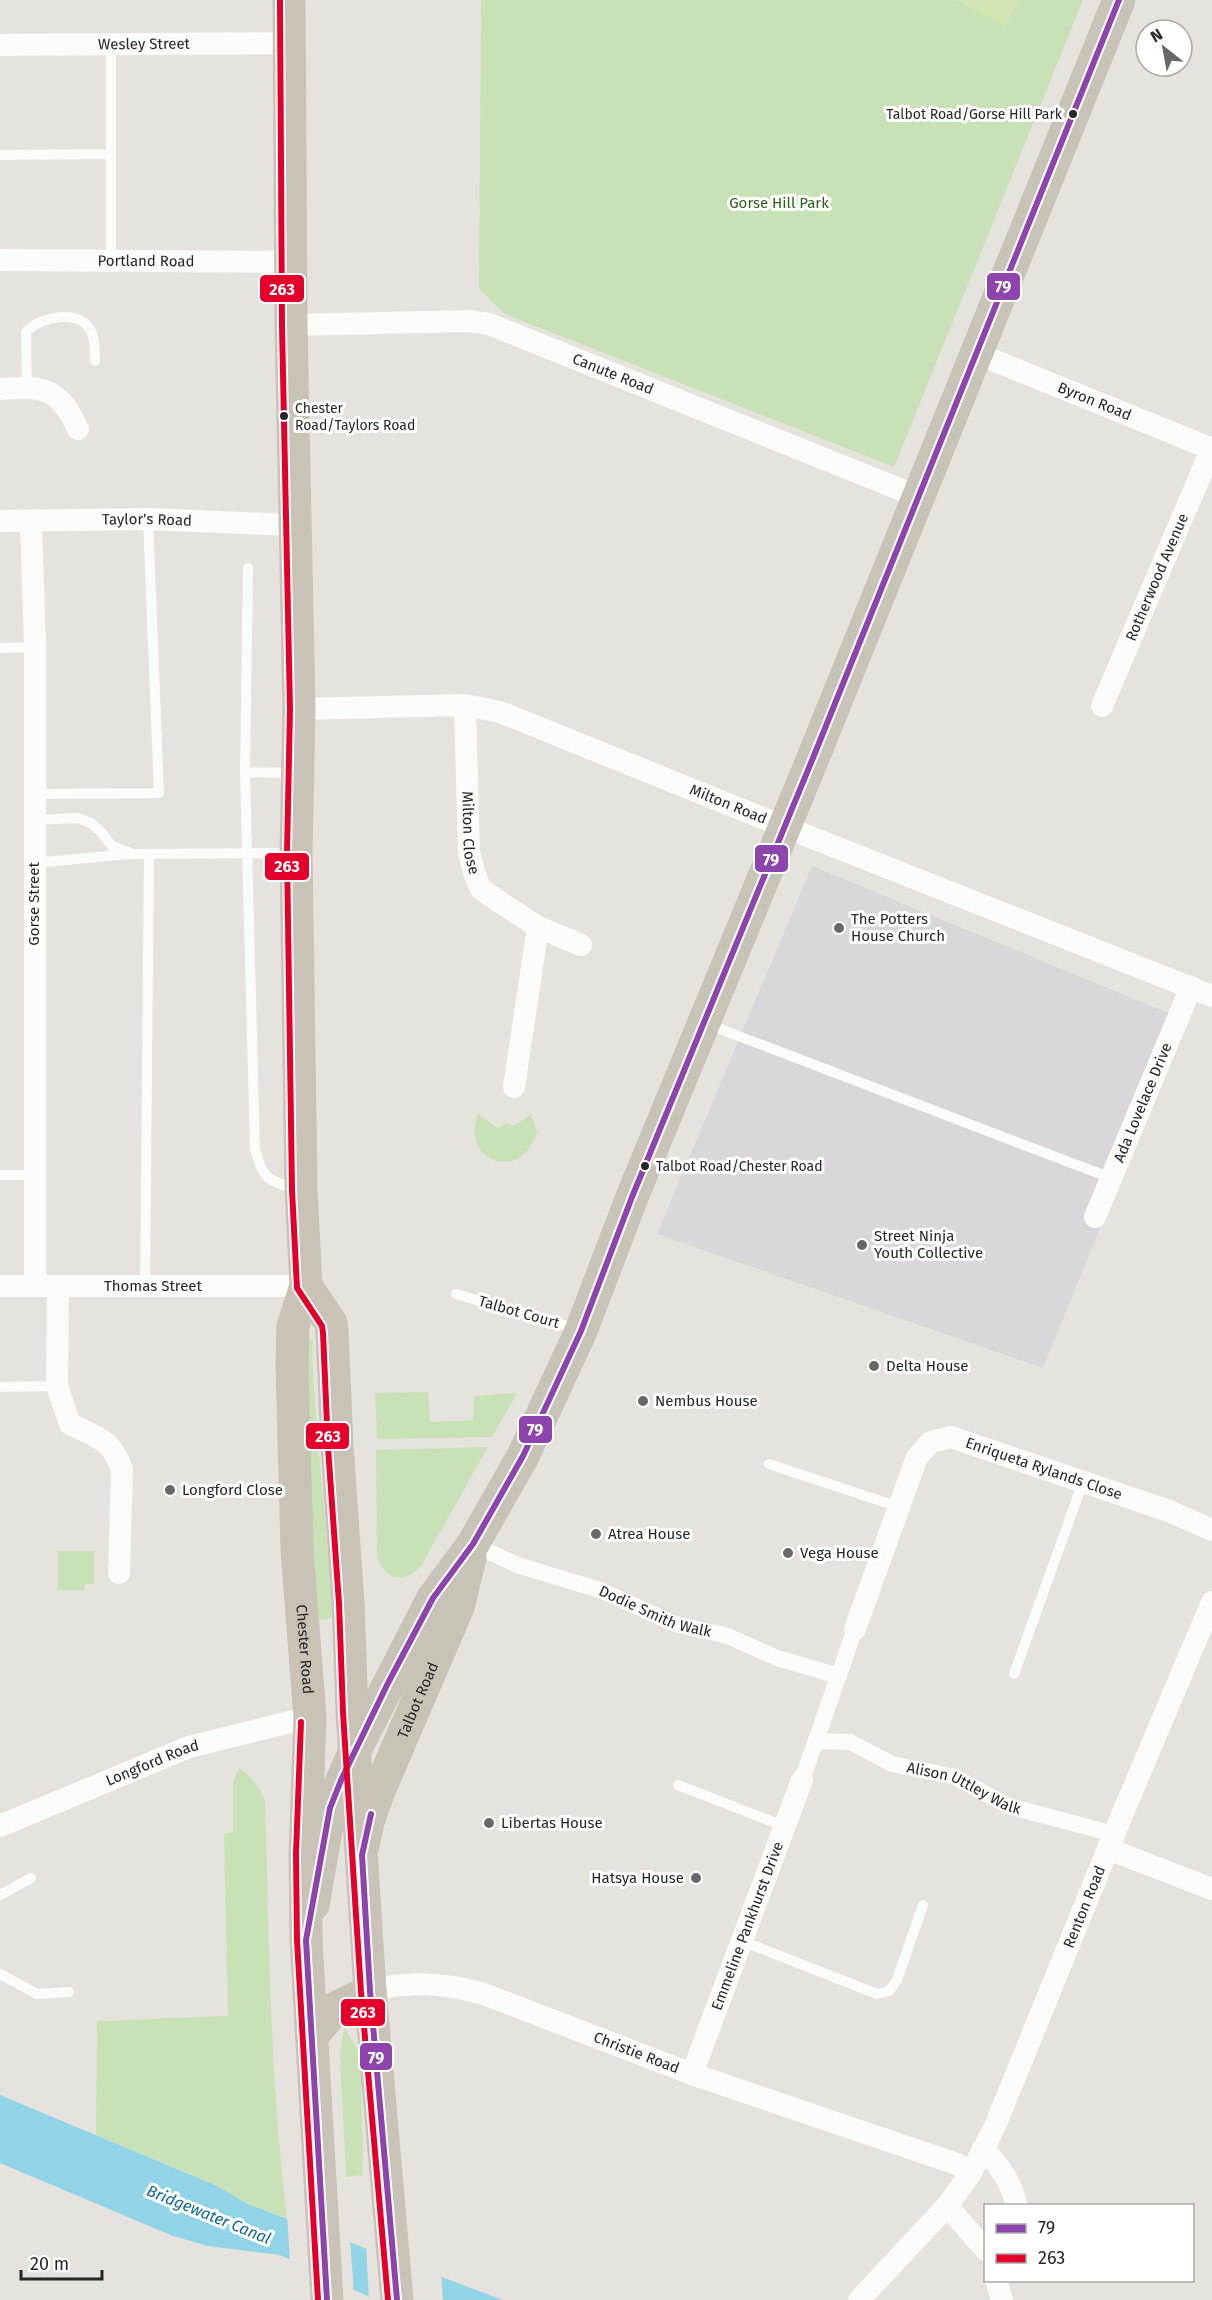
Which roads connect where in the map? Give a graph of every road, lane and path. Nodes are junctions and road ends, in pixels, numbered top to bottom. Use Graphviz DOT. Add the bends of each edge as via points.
graph roads {
  1 [pos="289,0"];
  2 [pos="1119,0"];
  3 [pos="111,43"];
  4 [pos="289,43"];
  5 [pos="0,45"];
  6 [pos="110,154"];
  7 [pos="0,155"];
  8 [pos="0,260"];
  9 [pos="111,260"];
  10 [pos="291,262"];
  11 [pos="291,325"];
  12 [pos="976,353"];
  13 [pos="95,361"];
  14 [pos="27,388"];
  15 [pos="0,389"];
  16 [pos="78,429"];
  17 [pos="1212,449"];
  18 [pos="919,497"];
  19 [pos="148,519"];
  20 [pos="0,521"];
  21 [pos="32,522"];
  22 [pos="295,525"];
  23 [pos="248,568"];
  24 [pos="34,647"];
  25 [pos="0,648"];
  26 [pos="465,705"];
  27 [pos="1102,706"];
  28 [pos="299,709"];
  29 [pos="245,772"];
  30 [pos="298,773"];
  31 [pos="33,794"];
  32 [pos="33,820"];
  33 [pos="785,827"];
  34 [pos="248,853"];
  35 [pos="296,853"];
  36 [pos="133,854"];
  37 [pos="148,855"];
  38 [pos="33,863"];
  39 [pos="538,927"];
  40 [pos="580,945"];
  41 [pos="1202,992"];
  42 [pos="704,1023"];
  43 [pos="514,1087"];
  44 [pos="0,1175"];
  45 [pos="35,1175"];
  46 [pos="1111,1178"];
  47 [pos="301,1190"];
  48 [pos="1095,1217"];
  49 [pos="0,1286"];
  50 [pos="35,1286"];
  51 [pos="58,1286"];
  52 [pos="145,1286"];
  53 [pos="306,1286"];
  54 [pos="456,1294"];
  55 [pos="581,1331"];
  56 [pos="57,1386"];
  57 [pos="0,1387"];
  58 [pos="769,1464"];
  59 [pos="1083,1482"];
  60 [pos="899,1508"];
  61 [pos="1212,1530"];
  62 [pos="473,1545"];
  63 [pos="119,1573"];
  64 [pos="1212,1602"];
  65 [pos="855,1629"];
  66 [pos="1014,1674"];
  67 [pos="839,1676"];
  68 [pos="352,1682"];
  69 [pos="310,1717"];
  70 [pos="816,1741"];
  71 [pos="356,1748"];
  72 [pos="802,1780"];
  73 [pos="678,1785"];
  74 [pos="0,1826"];
  75 [pos="786,1827"];
  76 [pos="1111,1841"];
  77 [pos="362,1855"];
  78 [pos="31,1878"];
  79 [pos="1212,1889"];
  80 [pos="0,1895"];
  81 [pos="923,1905"];
  82 [pos="306,1940"];
  83 [pos="742,1941"];
  84 [pos="0,1974"];
  85 [pos="370,1991"];
  86 [pos="69,1992"];
  87 [pos="312,2036"];
  88 [pos="692,2074"];
  89 [pos="983,2149"];
  90 [pos="971,2173"];
  91 [pos="1017,2204"];
  92 [pos="947,2206"];
  93 [pos="984,2246"];
  94 [pos="997,2282"];
  95 [pos="327,2300"];
  96 [pos="397,2300"];
  97 [pos="859,2300"];
  98 [pos="1002,2300"];
  1 -- 4 [label="highway, Chester Road"];
  2 -- 12 [label="main road, Talbot Road"];
  3 -- 4 [label="street, Wesley Street"];
  3 -- 5 [label="street, Wesley Street"];
  3 -- 6 [label="lane"];
  4 -- 10 [label="highway, Chester Road"];
  6 -- 7 [label="lane"];
  6 -- 9 [label="lane"];
  8 -- 9 [label="street, Portland Road"];
  9 -- 10 [label="street, Portland Road"];
  10 -- 11 [label="highway, Chester Road"];
  11 -- 18 [label="street, Canute Road" via="469,321 489,324"];
  11 -- 22 [label="highway, Chester Road"];
  12 -- 17 [label="street, Byron Road"];
  12 -- 18 [label="main road, Talbot Road"];
  13 -- 14 [label="lane" via="92,331 84,323 76,318 42,320 26,332"];
  14 -- 15 [label="street"];
  14 -- 16 [label="street" via="51,393 62,401"];
  17 -- 27 [label="street, Rotherwood Avenue"];
  18 -- 33 [label="main road, Talbot Road"];
  19 -- 21 [label="street, Taylor's Road"];
  19 -- 22 [label="street, Taylor's Road"];
  19 -- 31 [label="lane" via="159,793"];
  20 -- 21 [label="street, Taylor's Road"];
  21 -- 24 [label="street, Gorse Street"];
  22 -- 28 [label="highway, Chester Road"];
  23 -- 29 [label="lane"];
  24 -- 25 [label="lane"];
  24 -- 31 [label="street, Gorse Street"];
  26 -- 28 [label="street, Milton Road"];
  26 -- 33 [label="street, Milton Road" via="500,712"];
  26 -- 39 [label="street, Milton Close" via="469,853 475,875 492,897"];
  28 -- 30 [label="highway, Chester Road"];
  29 -- 30 [label="lane"];
  29 -- 34 [label="lane"];
  30 -- 35 [label="highway, Chester Road"];
  31 -- 32 [label="street, Gorse Street"];
  32 -- 36 [label="lane" via="78,818 101,832 112,846"];
  32 -- 38 [label="street, Gorse Street"];
  33 -- 41 [label="street, Milton Road"];
  33 -- 42 [label="main road, Talbot Road"];
  34 -- 35 [label="lane"];
  34 -- 37 [label="lane"];
  34 -- 47 [label="lane" via="255,1150 261,1170 276,1184"];
  35 -- 47 [label="highway, Chester Road"];
  36 -- 37 [label="lane"];
  36 -- 38 [label="lane"];
  37 -- 52 [label="lane"];
  38 -- 45 [label="street, Gorse Street"];
  39 -- 40 [label="street, Milton Close"];
  39 -- 43 [label="street"];
  41 -- 46 [label="street, Ada Lovelace Drive"];
  42 -- 46 [label="lane"];
  42 -- 55 [label="main road, Talbot Road"];
  44 -- 45 [label="lane"];
  45 -- 50 [label="street, Gorse Street"];
  46 -- 48 [label="street, Ada Lovelace Drive"];
  47 -- 53 [label="highway, Chester Road"];
  49 -- 50 [label="street, Thomas Street"];
  50 -- 51 [label="street, Thomas Street"];
  51 -- 52 [label="street, Thomas Street"];
  51 -- 56 [label="street"];
  52 -- 53 [label="street, Thomas Street"];
  53 -- 68 [label="highway" via="331,1323"];
  53 -- 69 [label="highway, Chester Road" via="292,1333 297,1550"];
  54 -- 55 [label="lane, Talbot Court"];
  55 -- 62 [label="main road, Talbot Road" via="523,1456"];
  56 -- 57 [label="lane"];
  56 -- 63 [label="street" via="70,1424 110,1445 122,1469"];
  58 -- 60 [label="lane"];
  59 -- 60 [label="street, Enriqueta Rylands Close" via="951,1437 931,1442 917,1457"];
  59 -- 61 [label="street, Enriqueta Rylands Close"];
  59 -- 66 [label="lane"];
  60 -- 65 [label="street, Enriqueta Rylands Close"];
  62 -- 67 [label="street, Dodie Smith Walk" via="517,1565 600,1590 675,1624 728,1636 777,1658"];
  62 -- 71 [label="main road, Talbot Road" via="433,1598"];
  62 -- 77 [label="main road, Talbot Road" via="458,1607 378,1793"];
  64 -- 76 [label="street, Renton Road"];
  65 -- 67 [label="street"];
  67 -- 70 [label="street"];
  68 -- 69 [label="highway"];
  68 -- 71 [label="highway"];
  69 -- 74 [label="street, Longford Road" via="189,1747"];
  69 -- 82 [label="highway, Chester Road"];
  70 -- 72 [label="street"];
  70 -- 76 [label="street, Alison Uttley Walk" via="850,1742 892,1764 955,1777 1008,1806"];
  71 -- 77 [label="highway"];
  71 -- 82 [label="main road, Talbot Road" via="330,1808"];
  72 -- 75 [label="street, Emmeline Pankhurst Drive"];
  73 -- 75 [label="lane"];
  75 -- 83 [label="street, Emmeline Pankhurst Drive"];
  76 -- 79 [label="street"];
  76 -- 89 [label="street, Renton Road"];
  77 -- 85 [label="highway"];
  78 -- 80 [label="lane"];
  81 -- 83 [label="lane" via="897,1980 889,1991 877,1994"];
  82 -- 87 [label="highway, Chester Road"];
  83 -- 88 [label="street, Emmeline Pankhurst Drive"];
  84 -- 86 [label="lane" via="37,1994"];
  85 -- 87 [label="highway, Christie Road" via="337,2007"];
  85 -- 88 [label="street, Christie Road" via="414,1984 457,1986"];
  85 -- 96 [label="highway"];
  87 -- 95 [label="highway, Chester Road"];
  88 -- 90 [label="street, Christie Road" via="957,2164"];
  89 -- 90 [label="street, Renton Road"];
  89 -- 91 [label="street" via="1002,2169"];
  90 -- 92 [label="street, Renton Road"];
  92 -- 93 [label="street"];
  92 -- 97 [label="street, Renton Road"];
  94 -- 98 [label="street"];
}
